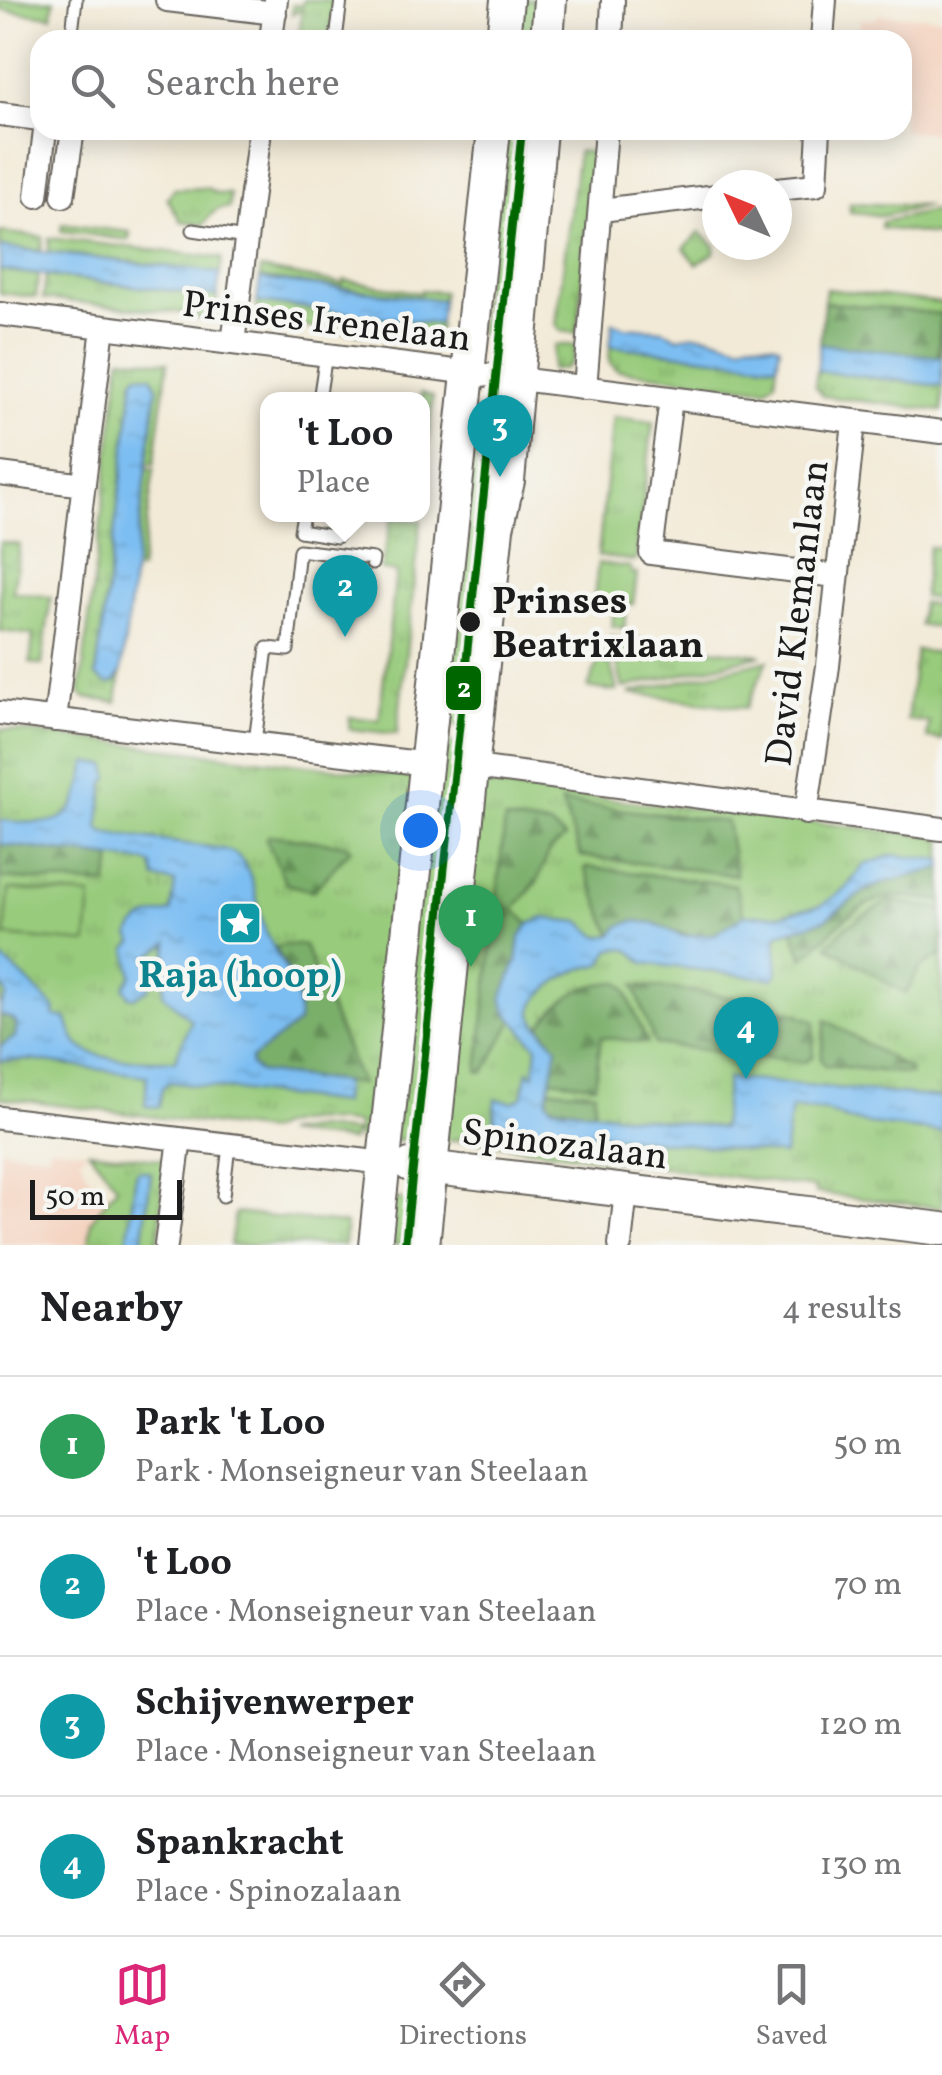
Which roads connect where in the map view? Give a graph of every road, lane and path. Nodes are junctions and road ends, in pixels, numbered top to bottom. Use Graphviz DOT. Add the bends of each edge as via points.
graph roads {
  1 [pos="76,0"];
  2 [pos="167,0"];
  3 [pos="341,0"];
  4 [pos="507,0"];
  5 [pos="550,0"];
  6 [pos="613,0"];
  7 [pos="825,0"];
  8 [pos="276,7"];
  9 [pos="72,30"];
  10 [pos="337,30"];
  11 [pos="504,30"];
  12 [pos="548,30"];
  13 [pos="612,30"];
  14 [pos="823,30"];
  15 [pos="0,114"];
  16 [pos="30,118"];
  17 [pos="44,140"];
  18 [pos="71,140"];
  19 [pos="259,140"];
  20 [pos="493,140"];
  21 [pos="539,140"];
  22 [pos="605,140"];
  23 [pos="818,140"];
  24 [pos="42,156"];
  25 [pos="68,160"];
  26 [pos="792,187"];
  27 [pos="702,198"];
  28 [pos="601,210"];
  29 [pos="192,230"];
  30 [pos="246,238"];
  31 [pos="0,314"];
  32 [pos="104,327"];
  33 [pos="233,343"];
  34 [pos="326,354"];
  35 [pos="470,372"];
  36 [pos="515,380"];
  37 [pos="585,388"];
  38 [pos="320,392"];
  39 [pos="671,399"];
  40 [pos="854,422"];
  41 [pos="942,432"];
  42 [pos="0,474"];
  43 [pos="84,484"];
  44 [pos="302,522"];
  45 [pos="337,537"];
  46 [pos="372,564"];
  47 [pos="836,576"];
  48 [pos="0,713"];
  49 [pos="55,720"];
  50 [pos="254,742"];
  51 [pos="428,764"];
  52 [pos="475,766"];
  53 [pos="806,812"];
  54 [pos="942,829"];
  55 [pos="0,1118"];
  56 [pos="180,1139"];
  57 [pos="229,1146"];
  58 [pos="385,1163"];
  59 [pos="432,1167"];
  60 [pos="626,1191"];
  61 [pos="223,1196"];
  62 [pos="942,1229"];
  63 [pos="166,1245"];
  64 [pos="375,1245"];
  65 [pos="423,1245"];
  66 [pos="620,1245"];
  1 -- 9 [label="lane"];
  2 -- 8 [label="street"];
  3 -- 10 [label="lane"];
  4 -- 11 [label="main road"];
  5 -- 12 [label="main road"];
  6 -- 13 [label="street"];
  7 -- 14 [label="street"];
  15 -- 16 [label="street"];
  17 -- 24 [label="street"];
  18 -- 25 [label="street"];
  19 -- 30 [label="street"];
  20 -- 35 [label="main road"];
  21 -- 36 [label="main road"];
  22 -- 28 [label="street"];
  23 -- 26 [label="street" via="816,185"];
  24 -- 25 [label="street"];
  24 -- 25 [label="street" via="52,195"];
  27 -- 28 [label="street"];
  28 -- 37 [label="street"];
  29 -- 30 [label="lane"];
  30 -- 33 [label="street"];
  31 -- 32 [label="street, Prinses Irenelaan"];
  32 -- 33 [label="street, Prinses Irenelaan"];
  32 -- 43 [label="street"];
  33 -- 34 [label="street, Prinses Irenelaan"];
  34 -- 35 [label="street, Prinses Irenelaan"];
  34 -- 38 [label="lane"];
  35 -- 36 [label="street, Prinses Irenelaan"];
  35 -- 51 [label="main road"];
  36 -- 37 [label="street, Prinses Irenelaan"];
  36 -- 52 [label="main road"];
  37 -- 39 [label="street, Prinses Irenelaan"];
  39 -- 40 [label="street, Prinses Irenelaan"];
  39 -- 47 [label="street" via="651,553"];
  40 -- 41 [label="street, Prinses Irenelaan"];
  40 -- 47 [label="street, David Klemanlaan"];
  42 -- 43 [label="street"];
  43 -- 49 [label="street"];
  44 -- 45 [label="lane" via="300,531"];
  46 -- 50 [label="lane" via="299,550 288,650 267,648"];
  47 -- 53 [label="street, David Klemanlaan"];
  48 -- 49 [label="street"];
  49 -- 50 [label="street"];
  50 -- 51 [label="street"];
  51 -- 58 [label="main road"];
  52 -- 53 [label="street"];
  52 -- 59 [label="main road"];
  53 -- 54 [label="street"];
  55 -- 56 [label="street, Spinozalaan"];
  56 -- 57 [label="street, Spinozalaan"];
  56 -- 63 [label="street"];
  57 -- 58 [label="street, Spinozalaan"];
  57 -- 61 [label="lane"];
  58 -- 59 [label="main road, Spinozalaan"];
  58 -- 64 [label="main road"];
  59 -- 60 [label="main road, Spinozalaan"];
  59 -- 65 [label="main road"];
  60 -- 62 [label="main road, Spinozalaan"];
  60 -- 66 [label="street"];
}
